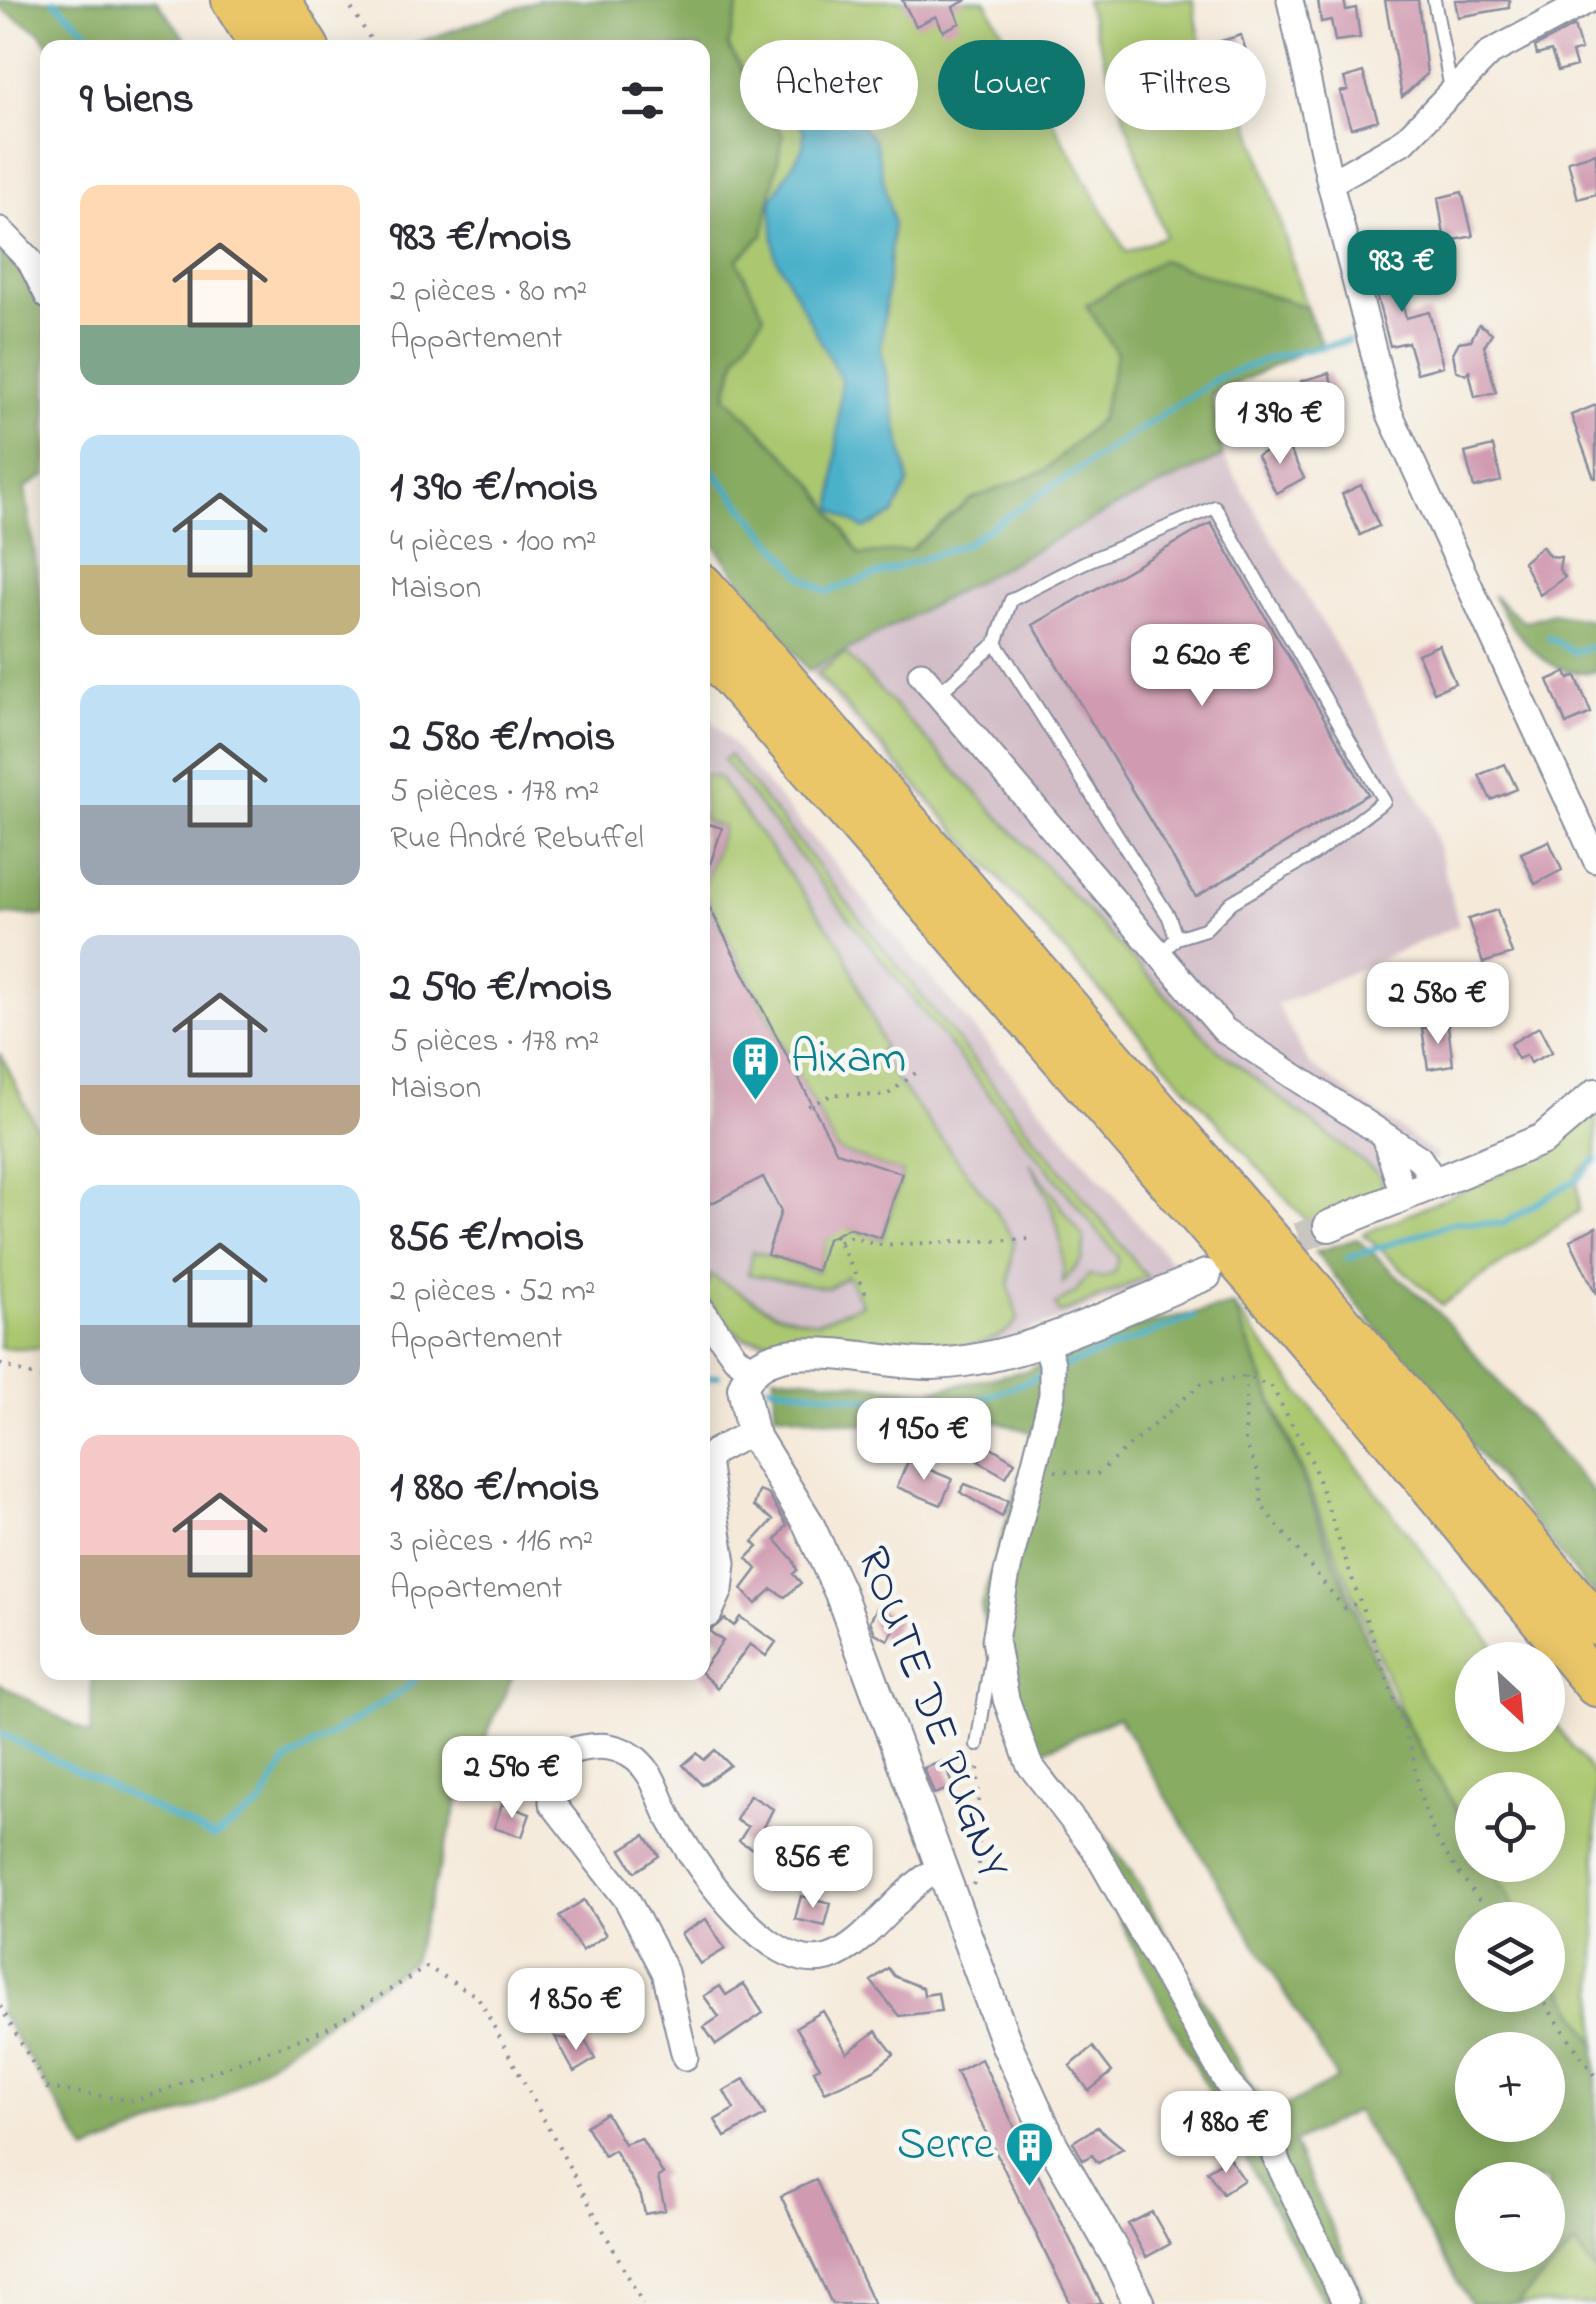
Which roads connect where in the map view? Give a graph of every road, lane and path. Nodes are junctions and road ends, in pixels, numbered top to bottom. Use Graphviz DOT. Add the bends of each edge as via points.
graph roads {
  1 [pos="233,0"];
  2 [pos="278,0"];
  3 [pos="346,0"];
  4 [pos="1290,0"];
  5 [pos="1434,0"];
  6 [pos="1588,0"];
  7 [pos="258,40"];
  8 [pos="303,40"];
  9 [pos="371,40"];
  10 [pos="1450,90"];
  11 [pos="1330,183"];
  12 [pos="0,230"];
  13 [pos="40,280"];
  14 [pos="710,594"];
  15 [pos="996,644"];
  16 [pos="710,652"];
  17 [pos="930,684"];
  18 [pos="1596,860"];
  19 [pos="1167,947"];
  20 [pos="918,1071"];
  21 [pos="1596,1094"];
  22 [pos="808,1106"];
  23 [pos="1384,1136"];
  24 [pos="1437,1184"];
  25 [pos="1404,1197"];
  26 [pos="1329,1226"];
  27 [pos="835,1235"];
  28 [pos="1034,1239"];
  29 [pos="839,1242"];
  30 [pos="1206,1275"];
  31 [pos="866,1294"];
  32 [pos="710,1321"];
  33 [pos="1049,1362"];
  34 [pos="0,1364"];
  35 [pos="752,1370"];
  36 [pos="1246,1376"];
  37 [pos="40,1378"];
  38 [pos="752,1432"];
  39 [pos="710,1457"];
  40 [pos="1036,1468"];
  41 [pos="710,1480"];
  42 [pos="1360,1602"];
  43 [pos="710,1612"];
  44 [pos="1596,1624"];
  45 [pos="995,1640"];
  46 [pos="1596,1685"];
  47 [pos="978,1746"];
  48 [pos="941,1868"];
  49 [pos="975,1900"];
  50 [pos="1479,1902"];
  51 [pos="0,2006"];
  52 [pos="1551,2012"];
  53 [pos="685,2057"];
  54 [pos="1596,2078"];
  55 [pos="642,2304"];
  56 [pos="1139,2304"];
  57 [pos="1346,2304"];
  1 -- 7 [label="highway"];
  2 -- 8 [label="highway"];
  3 -- 9 [label="path"];
  4 -- 11 [label="street"];
  5 -- 10 [label="lane"];
  6 -- 10 [label="street" via="1490,53"];
  10 -- 11 [label="street" via="1404,141"];
  11 -- 18 [label="street" via="1390,412"];
  12 -- 13 [label="street"];
  14 -- 44 [label="highway"];
  15 -- 17 [label="lane"];
  15 -- 19 [label="lane" via="1169,918"];
  15 -- 19 [label="lane" via="1011,600 1215,507 1384,801 1314,854 1232,902 1205,929"];
  16 -- 46 [label="highway" via="1371,1412"];
  17 -- 19 [label="street"];
  19 -- 23 [label="street" via="1224,1030"];
  20 -- 22 [label="path" via="886,1096 834,1094"];
  21 -- 24 [label="street" via="1544,1139"];
  23 -- 24 [label="street" via="1419,1158"];
  23 -- 25 [label="street"];
  24 -- 25 [label="street"];
  25 -- 26 [label="street"];
  27 -- 29 [label="path"];
  28 -- 29 [label="path"];
  29 -- 31 [label="path"];
  30 -- 33 [label="street"];
  32 -- 35 [label="street"];
  33 -- 35 [label="street" via="930,1364 784,1353"];
  33 -- 40 [label="street"];
  34 -- 37 [label="path"];
  35 -- 38 [label="street, ROUTE DE PUGNY" via="744,1388"];
  36 -- 40 [label="path" via="1201,1384 1097,1474"];
  36 -- 42 [label="path" via="1272,1387 1292,1419"];
  36 -- 42 [label="path" via="1245,1442 1259,1474 1262,1506 1344,1608"];
  38 -- 39 [label="street"];
  38 -- 48 [label="street, ROUTE DE PUGNY" via="822,1551"];
  40 -- 45 [label="street"];
  41 -- 43 [label="street" via="723,1562"];
  42 -- 50 [label="path" via="1413,1756 1420,1805 1443,1854"];
  45 -- 47 [label="lane"];
  45 -- 57 [label="street" via="1028,1764 1094,1848 1228,2084 1254,2112"];
  47 -- 49 [label="path"];
  48 -- 53 [label="street" via="921,1877 850,1944 828,1958 800,1959 770,1944 706,1874 637,1760 613,1746 564,1753 552,1777 552,1804 626,1898 666,1972"];
  48 -- 56 [label="street, ROUTE DE PUGNY" via="1031,2102"];
  51 -- 55 [label="path" via="47,2088 136,2101 324,2030 427,1967 478,1997"];
  52 -- 54 [label="path"];
}
